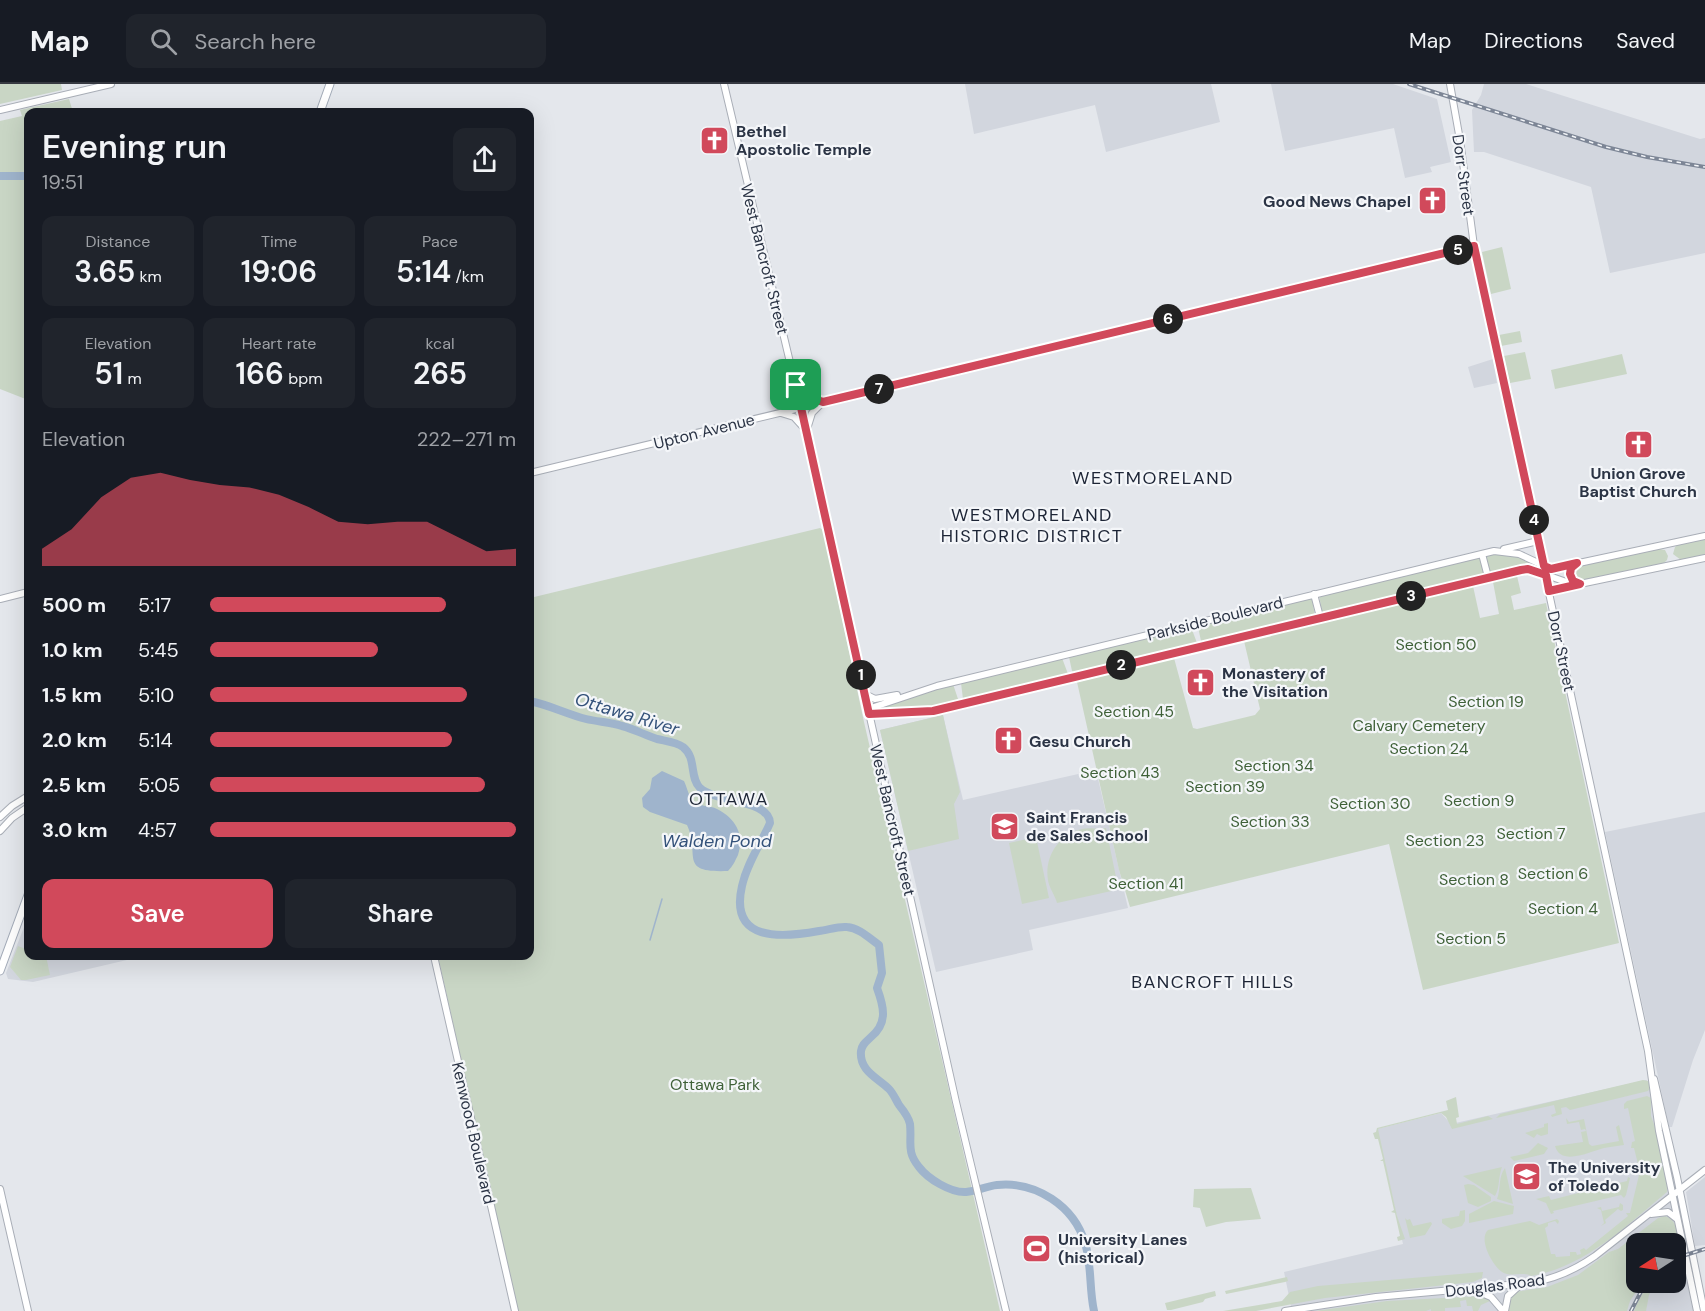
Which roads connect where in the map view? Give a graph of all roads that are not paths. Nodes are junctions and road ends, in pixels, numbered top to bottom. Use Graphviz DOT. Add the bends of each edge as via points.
graph roads {
  1 [pos="111,84"];
  2 [pos="330,84"];
  3 [pos="724,84"];
  4 [pos="1450,84"];
  5 [pos="321,108"];
  6 [pos="0,110"];
  7 [pos="1474,246"];
  8 [pos="796,385"];
  9 [pos="823,402"];
  10 [pos="801,407"];
  11 [pos="778,413"];
  12 [pos="807,431"];
  13 [pos="534,472"];
  14 [pos="1705,536"];
  15 [pos="1538,541"];
  16 [pos="1494,551"];
  17 [pos="1482,554"];
  18 [pos="1705,558"];
  19 [pos="1577,563"];
  20 [pos="1544,566"];
  21 [pos="1546,575"];
  22 [pos="1488,577"];
  23 [pos="1577,584"];
  24 [pos="1549,591"];
  25 [pos="24,593"];
  26 [pos="1314,594"];
  27 [pos="0,599"];
  28 [pos="1320,617"];
  29 [pos="865,694"];
  30 [pos="909,694"];
  31 [pos="869,711"];
  32 [pos="24,798"];
  33 [pos="24,810"];
  34 [pos="0,817"];
  35 [pos="0,831"];
  36 [pos="24,906"];
  37 [pos="435,960"];
  38 [pos="0,971"];
  39 [pos="1652,1076"];
  40 [pos="1656,1114"];
  41 [pos="1667,1135"];
  42 [pos="1705,1170"];
  43 [pos="0,1189"];
  44 [pos="1679,1190"];
  45 [pos="1673,1195"];
  46 [pos="1647,1215"];
  47 [pos="1678,1221"];
  48 [pos="1521,1283"];
  49 [pos="1470,1288"];
  50 [pos="28,1311"];
  51 [pos="515,1311"];
  52 [pos="1006,1311"];
  53 [pos="1285,1311"];
  54 [pos="1504,1311"];
  55 [pos="1697,1311"];
  56 [pos="1704,1311"];
  1 -- 6 [label="street"];
  2 -- 5 [label="main road"];
  3 -- 8 [label="street, West Bancroft Street"];
  4 -- 7 [label="street, Dorr Street"];
  7 -- 9 [label="street, Upton Avenue"];
  7 -- 15 [label="street, Dorr Street"];
  8 -- 9 [label="street" via="809,397"];
  8 -- 10 [label="street, West Bancroft Street"];
  9 -- 10 [label="street, Upton Avenue"];
  9 -- 12 [label="street" via="812,413"];
  10 -- 11 [label="street, Upton Avenue"];
  10 -- 12 [label="street, West Bancroft Street"];
  11 -- 12 [label="street" via="794,417"];
  11 -- 13 [label="street, Upton Avenue"];
  12 -- 29 [label="street, West Bancroft Street"];
  14 -- 19 [label="street, Parkside Boulevard"];
  15 -- 16 [label="street, Parkside Boulevard"];
  15 -- 20 [label="street, Dorr Street"];
  16 -- 17 [label="street, Parkside Boulevard"];
  16 -- 20 [label="street, Parkside Boulevard" via="1524,555"];
  17 -- 22 [label="street"];
  17 -- 26 [label="street, Parkside Boulevard"];
  18 -- 23 [label="street"];
  19 -- 20 [label="street, Parkside Boulevard" via="1551,569"];
  19 -- 23 [label="street" via="1570,574"];
  20 -- 21 [label="street, Dorr Street"];
  21 -- 22 [label="street, Parkside Boulevard" via="1524,569"];
  21 -- 23 [label="street, Parkside Boulevard"];
  21 -- 24 [label="street, Dorr Street"];
  22 -- 28 [label="street, Parkside Boulevard"];
  23 -- 24 [label="street"];
  24 -- 39 [label="street, Dorr Street"];
  25 -- 27 [label="street"];
  26 -- 28 [label="street"];
  26 -- 30 [label="street, Parkside Boulevard"];
  28 -- 31 [label="street, Parkside Boulevard" via="933,711"];
  29 -- 30 [label="street" via="876,699"];
  29 -- 31 [label="street, West Bancroft Street"];
  30 -- 31 [label="street, Parkside Boulevard"];
  31 -- 52 [label="street, West Bancroft Street"];
  32 -- 34 [label="street"];
  33 -- 35 [label="street"];
  36 -- 38 [label="main road"];
  37 -- 51 [label="street, Kenwood Boulevard"];
  39 -- 40 [label="street, Dorr Street"];
  39 -- 41 [label="street, Dorr Street"];
  40 -- 41 [label="street" via="1660,1114"];
  40 -- 45 [label="street, Dorr Street"];
  41 -- 44 [label="street, Dorr Street"];
  42 -- 44 [label="street, Douglas Road"];
  43 -- 50 [label="street"];
  44 -- 45 [label="street, Douglas Road"];
  44 -- 56 [label="street, Dorr Street"];
  45 -- 46 [label="street, Douglas Road"];
  45 -- 47 [label="street, Dorr Street"];
  46 -- 47 [label="street" via="1668,1212"];
  46 -- 48 [label="street, Douglas Road" via="1577,1268 1554,1278"];
  47 -- 55 [label="street, Dorr Street"];
  48 -- 49 [label="street, Douglas Road"];
  48 -- 54 [label="street" via="1508,1296"];
  49 -- 53 [label="street, Douglas Road"];
  49 -- 54 [label="street" via="1491,1297"];
}
